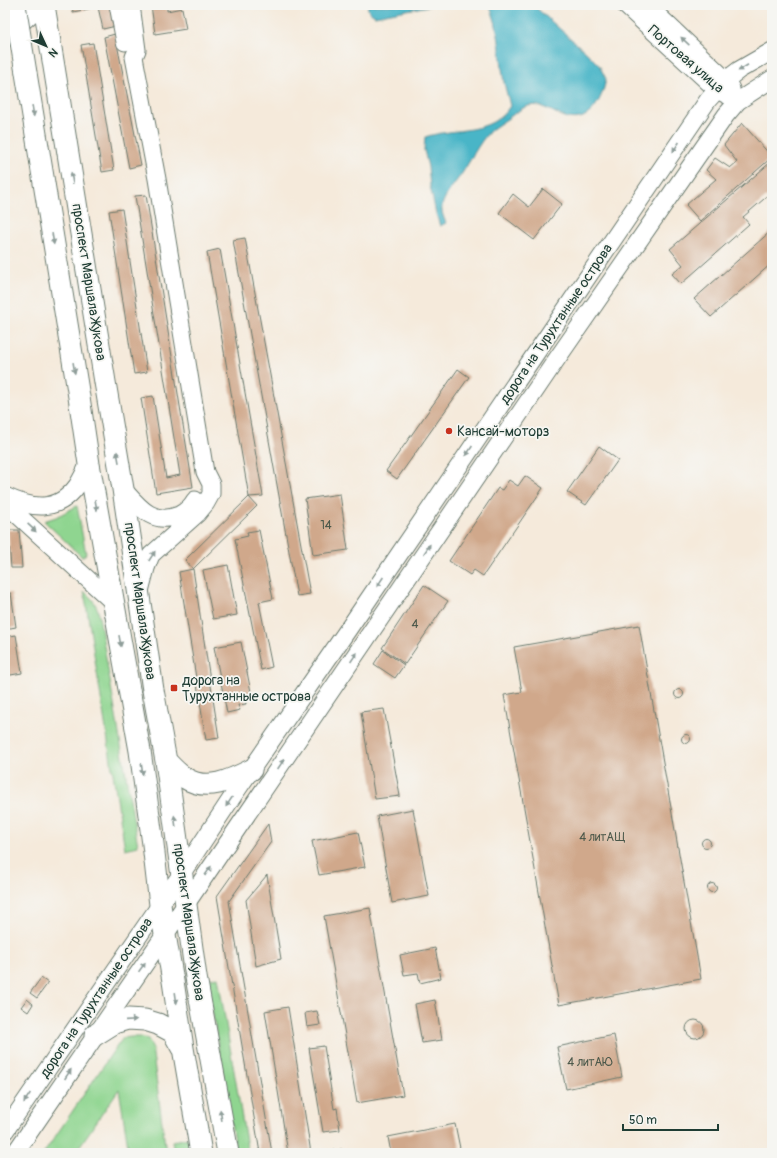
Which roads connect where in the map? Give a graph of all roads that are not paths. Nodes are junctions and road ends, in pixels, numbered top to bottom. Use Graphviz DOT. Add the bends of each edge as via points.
graph roads {
  1 [pos="15,5"];
  2 [pos="43,5"];
  3 [pos="118,5"];
  4 [pos="131,5"];
  5 [pos="625,5"];
  6 [pos="647,5"];
  7 [pos="5,38"];
  8 [pos="772,51"];
  9 [pos="134,57"];
  10 [pos="772,79"];
  11 [pos="722,85"];
  12 [pos="738,101"];
  13 [pos="89,464"];
  14 [pos="206,472"];
  15 [pos="123,489"];
  16 [pos="5,496"];
  17 [pos="5,500"];
  18 [pos="139,593"];
  19 [pos="114,603"];
  20 [pos="166,761"];
  21 [pos="252,770"];
  22 [pos="182,874"];
  23 [pos="160,904"];
  24 [pos="186,904"];
  25 [pos="165,934"];
  26 [pos="95,1035"];
  27 [pos="183,1048"];
  28 [pos="5,1131"];
  29 [pos="15,1153"];
  30 [pos="201,1153"];
  31 [pos="228,1153"];
  1 -- 13 [label="main road, проспект Маршала Жукова, one-way, bridge"];
  2 -- 7 [label="street"];
  15 -- 2 [label="main road, проспект Маршала Жукова, one-way"];
  3 -- 9 [label="street" via="127,52"];
  4 -- 9 [label="street" via="137,50"];
  5 -- 11 [label="street, Портовая улица"];
  11 -- 6 [label="street, Портовая улица, one-way"];
  8 -- 11 [label="street, дорога на Турухтанные острова, one-way" via="739,70"];
  9 -- 14 [label="street"];
  10 -- 12 [label="street, дорога на Турухтанные острова"];
  11 -- 12 [label="street, Портовая улица"];
  11 -- 21 [label="street, дорога на Турухтанные острова, one-way" via="708,100"];
  24 -- 12 [label="street, дорога на Турухтанные острова, one-way" via="548,372"];
  13 -- 16 [label="street" via="77,486 65,499 50,506 27,505"];
  13 -- 19 [label="main road, проспект Маршала Жукова, one-way"];
  14 -- 15 [label="street" via="199,495 193,504 183,513 173,517 163,519 152,516"];
  18 -- 14 [label="street, one-way" via="151,555 197,514 211,494 211,484"];
  15 -- 18 [label="main road, проспект Маршала Жукова"];
  17 -- 19 [label="street, one-way" via="10,508"];
  18 -- 20 [label="main road, проспект Маршала Жукова"];
  19 -- 23 [label="main road, проспект Маршала Жукова, one-way" via="140,751"];
  20 -- 21 [label="main road" via="184,777 194,782 209,784 227,781"];
  22 -- 20 [label="main road, проспект Маршала Жукова, one-way"];
  21 -- 22 [label="street, дорога на Турухтанные острова, one-way"];
  22 -- 23 [label="street, дорога на Турухтанные острова"];
  22 -- 24 [label="main road, проспект Маршала Жукова"];
  23 -- 25 [label="main road, проспект Маршала Жукова"];
  23 -- 28 [label="street, дорога на Турухтанные острова, one-way"];
  24 -- 25 [label="street, дорога на Турухтанные острова"];
  31 -- 24 [label="main road, проспект Маршала Жукова, one-way" via="196,977"];
  26 -- 25 [label="street, дорога на Турухтанные острова, one-way"];
  25 -- 27 [label="main road, проспект Маршала Жукова, one-way"];
  26 -- 27 [label="main road, one-way" via="114,1023 128,1019 145,1020 173,1032"];
  29 -- 26 [label="street, дорога на Турухтанные острова, one-way"];
  27 -- 30 [label="main road, проспект Маршала Жукова"];
}
